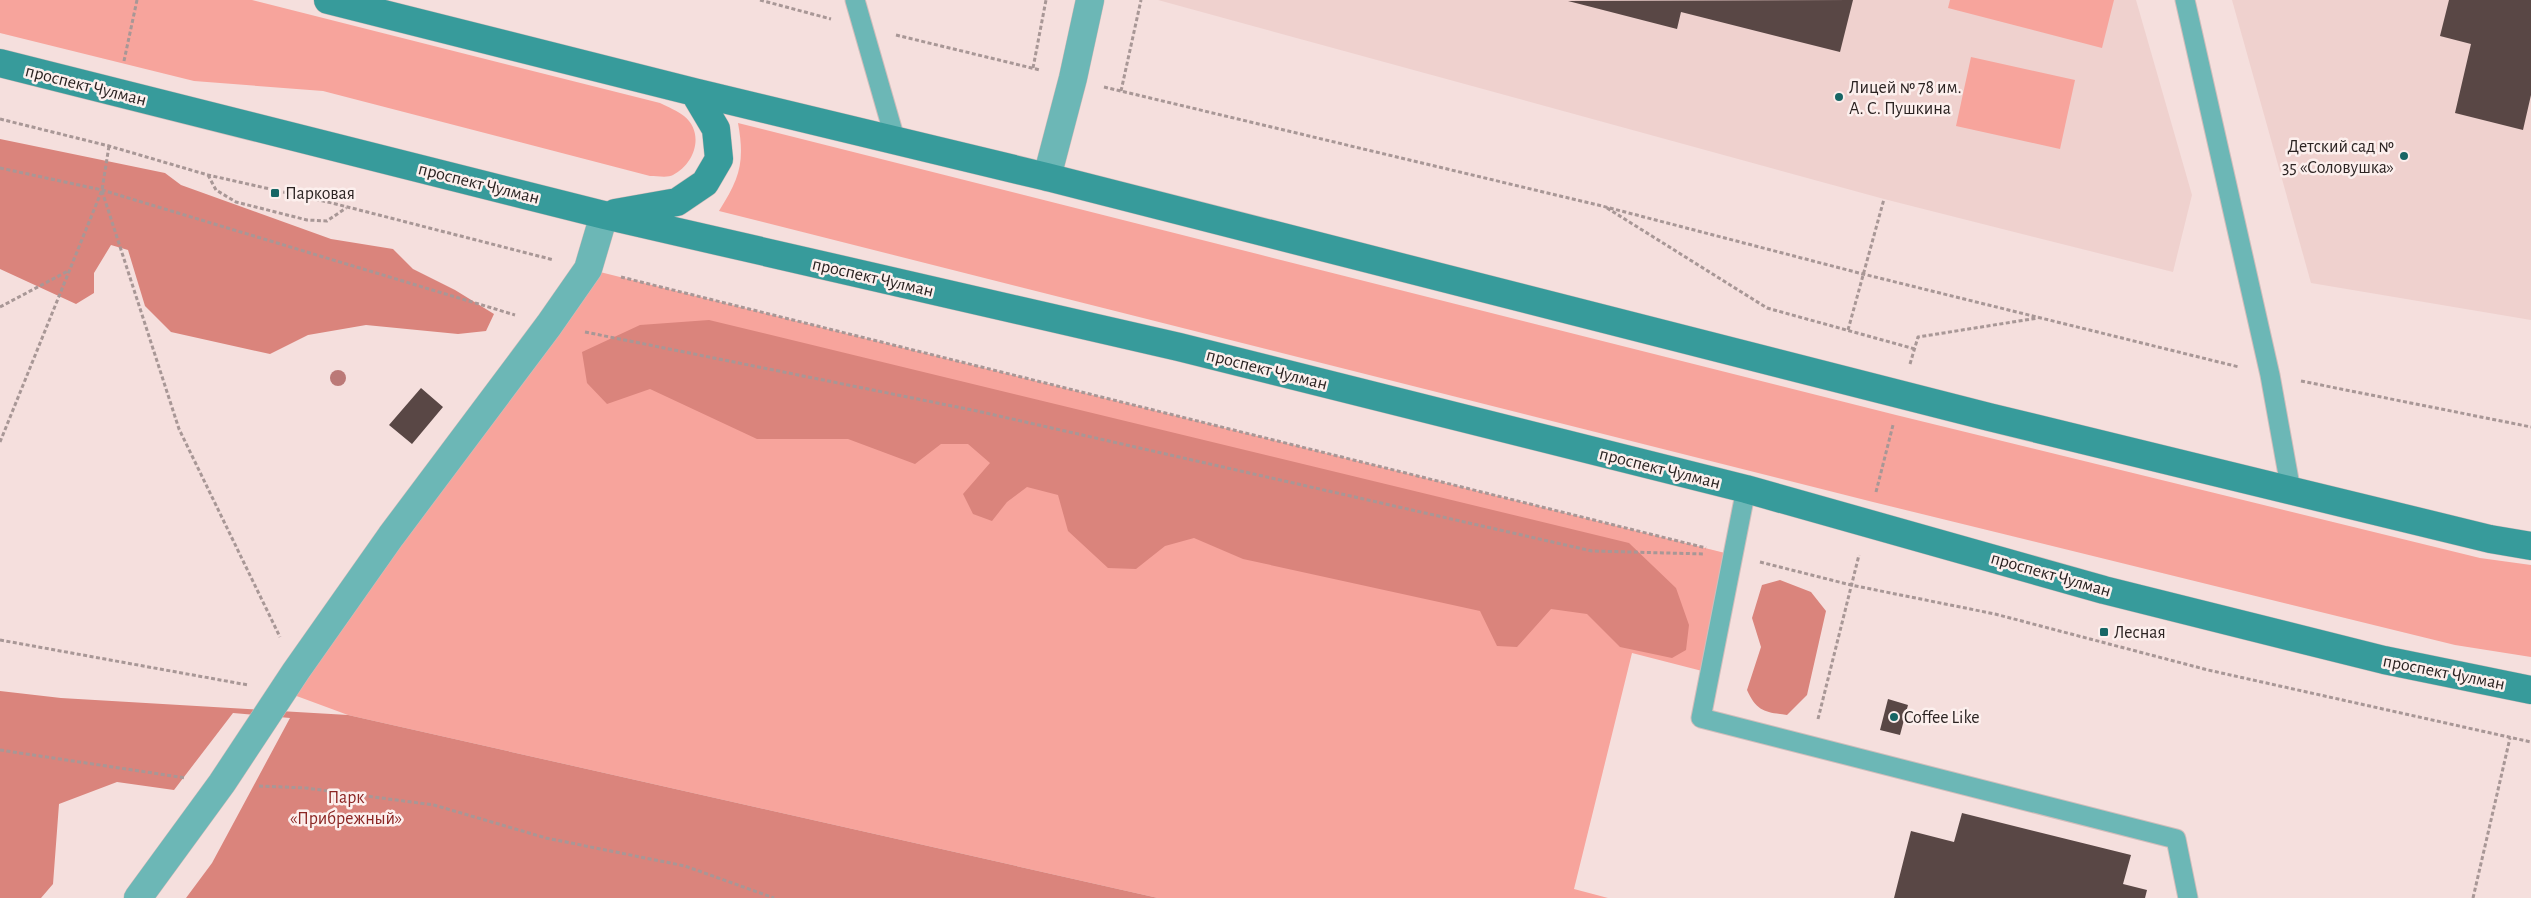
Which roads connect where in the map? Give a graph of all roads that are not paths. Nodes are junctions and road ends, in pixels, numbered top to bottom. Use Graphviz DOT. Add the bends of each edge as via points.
graph roads {
  1 [pos="328,0"];
  2 [pos="855,0"];
  3 [pos="1090,0"];
  4 [pos="2184,0"];
  5 [pos="0,63"];
  6 [pos="694,92"];
  7 [pos="895,139"];
  8 [pos="1047,177"];
  9 [pos="604,215"];
  10 [pos="1746,489"];
  11 [pos="2292,491"];
  12 [pos="2531,546"];
  13 [pos="2531,690"];
  14 [pos="138,898"];
  15 [pos="2188,898"];
  1 -- 6 [label="main road"];
  2 -- 7 [label="lane"];
  3 -- 8 [label="street"];
  4 -- 11 [label="lane" via="2270,375"];
  5 -- 9 [label="main road, проспект Чулман"];
  6 -- 7 [label="main road"];
  6 -- 9 [label="main road" via="716,129 719,159 705,183 677,202"];
  7 -- 8 [label="main road"];
  8 -- 11 [label="main road" via="1911,398"];
  9 -- 10 [label="main road, проспект Чулман" via="1179,347"];
  9 -- 14 [label="street" via="588,268 391,536 222,783"];
  10 -- 13 [label="main road, проспект Чулман" via="2114,592 2384,660"];
  10 -- 15 [label="lane" via="1701,718 2176,839"];
  11 -- 12 [label="main road"];
}
